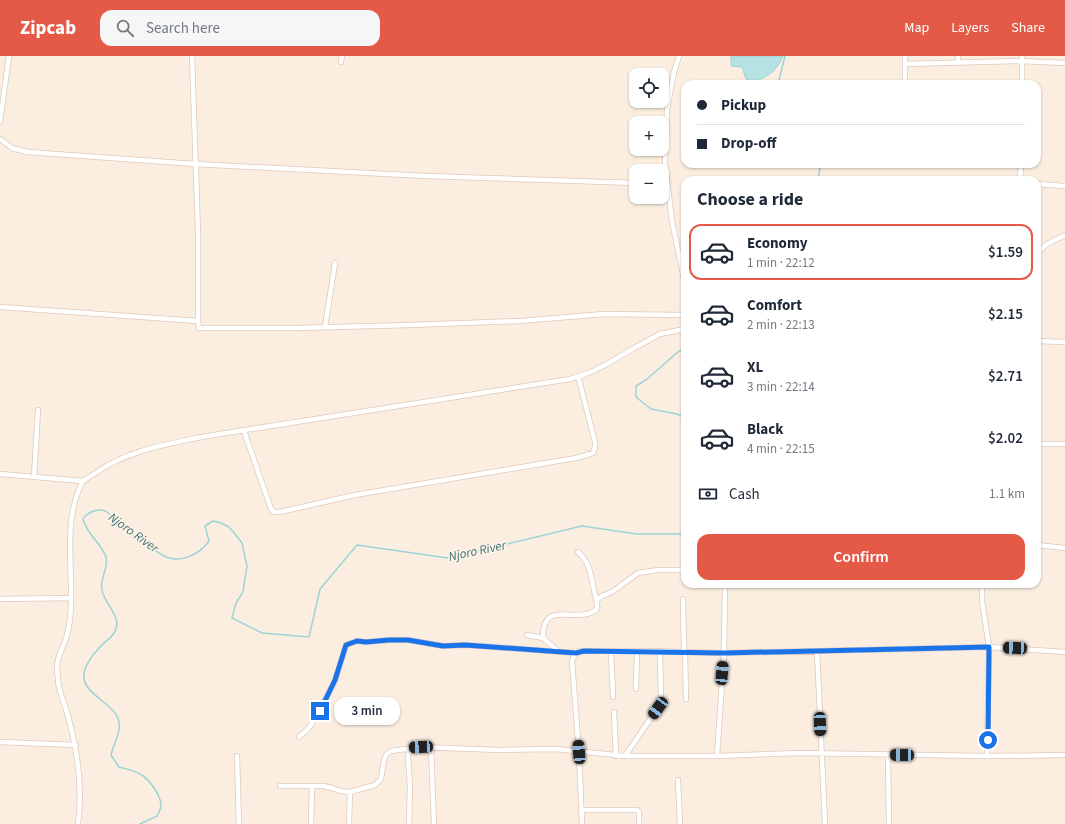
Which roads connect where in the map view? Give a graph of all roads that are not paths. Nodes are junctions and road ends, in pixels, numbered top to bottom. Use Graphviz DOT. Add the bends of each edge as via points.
graph roads {
  1 [pos="9,56"];
  2 [pos="192,56"];
  3 [pos="342,56"];
  4 [pos="679,56"];
  5 [pos="905,56"];
  6 [pos="958,56"];
  7 [pos="1021,59"];
  8 [pos="341,62"];
  9 [pos="958,63"];
  10 [pos="1065,63"];
  11 [pos="905,64"];
  12 [pos="905,80"];
  13 [pos="1022,80"];
  14 [pos="0,122"];
  15 [pos="0,139"];
  16 [pos="195,164"];
  17 [pos="665,164"];
  18 [pos="629,183"];
  19 [pos="1041,184"];
  20 [pos="1065,186"];
  21 [pos="669,193"];
  22 [pos="1065,235"];
  23 [pos="1041,249"];
  24 [pos="681,262"];
  25 [pos="335,263"];
  26 [pos="0,307"];
  27 [pos="681,315"];
  28 [pos="198,321"];
  29 [pos="325,327"];
  30 [pos="681,330"];
  31 [pos="1041,341"];
  32 [pos="1065,342"];
  33 [pos="578,376"];
  34 [pos="38,410"];
  35 [pos="244,431"];
  36 [pos="1041,444"];
  37 [pos="1065,444"];
  38 [pos="0,474"];
  39 [pos="34,477"];
  40 [pos="83,482"];
  41 [pos="1041,545"];
  42 [pos="1065,548"];
  43 [pos="578,552"];
  44 [pos="681,570"];
  45 [pos="725,588"];
  46 [pos="982,588"];
  47 [pos="71,598"];
  48 [pos="0,599"];
  49 [pos="683,599"];
  50 [pos="597,600"];
  51 [pos="527,635"];
  52 [pos="543,638"];
  53 [pos="989,647"];
  54 [pos="558,651"];
  55 [pos="611,651"];
  56 [pos="637,651"];
  57 [pos="660,651"];
  58 [pos="817,651"];
  59 [pos="684,652"];
  60 [pos="1065,652"];
  61 [pos="576,653"];
  62 [pos="724,653"];
  63 [pos="636,689"];
  64 [pos="613,697"];
  65 [pos="686,699"];
  66 [pos="614,712"];
  67 [pos="299,737"];
  68 [pos="0,742"];
  69 [pos="76,745"];
  70 [pos="410,748"];
  71 [pos="431,748"];
  72 [pos="579,752"];
  73 [pos="821,754"];
  74 [pos="888,755"];
  75 [pos="1065,755"];
  76 [pos="237,756"];
  77 [pos="616,756"];
  78 [pos="624,756"];
  79 [pos="717,756"];
  80 [pos="987,756"];
  81 [pos="678,780"];
  82 [pos="280,786"];
  83 [pos="312,786"];
  84 [pos="350,792"];
  85 [pos="582,810"];
  86 [pos="78,824"];
  87 [pos="239,824"];
  88 [pos="311,824"];
  89 [pos="349,824"];
  90 [pos="410,824"];
  91 [pos="434,824"];
  92 [pos="582,824"];
  93 [pos="640,824"];
  94 [pos="680,824"];
  95 [pos="825,824"];
  96 [pos="889,824"];
  1 -- 14 [label="street"];
  2 -- 16 [label="street"];
  3 -- 8 [label="street"];
  4 -- 17 [label="street" via="667,109"];
  5 -- 11 [label="street"];
  6 -- 9 [label="street"];
  7 -- 9 [label="street"];
  7 -- 10 [label="street"];
  7 -- 13 [label="street"];
  9 -- 11 [label="street"];
  11 -- 12 [label="street"];
  15 -- 16 [label="street" via="12,148 27,152"];
  16 -- 18 [label="street" via="425,176"];
  16 -- 28 [label="street"];
  19 -- 20 [label="street"];
  21 -- 24 [label="street"];
  22 -- 23 [label="street"];
  25 -- 29 [label="street"];
  26 -- 28 [label="street"];
  27 -- 29 [label="street" via="604,314 520,321"];
  28 -- 29 [label="street" via="199,328"];
  30 -- 33 [label="street" via="660,334 607,364"];
  31 -- 32 [label="street"];
  33 -- 35 [label="street"];
  33 -- 35 [label="street" via="595,442 593,453 355,495 280,512 271,509"];
  34 -- 39 [label="street"];
  35 -- 40 [label="street" via="207,436 145,450 101,468"];
  36 -- 37 [label="street"];
  38 -- 39 [label="street"];
  39 -- 40 [label="street"];
  40 -- 47 [label="street" via="77,496 70,535"];
  41 -- 42 [label="street"];
  43 -- 50 [label="street" via="588,563"];
  44 -- 50 [label="street" via="638,573"];
  45 -- 62 [label="street"];
  46 -- 53 [label="street"];
  47 -- 48 [label="street"];
  47 -- 69 [label="street" via="67,636 57,666 58,684"];
  49 -- 59 [label="street"];
  50 -- 52 [label="street" via="597,609 587,614 555,614 549,617 545,620"];
  51 -- 52 [label="street"];
  52 -- 54 [label="street"];
  53 -- 58 [label="street"];
  53 -- 60 [label="street"];
  53 -- 80 [label="street"];
  54 -- 61 [label="street"];
  54 -- 67 [label="street" via="443,646 408,640 351,642 346,645 335,680 315,719"];
  55 -- 56 [label="street"];
  55 -- 61 [label="street"];
  55 -- 64 [label="street"];
  56 -- 57 [label="street"];
  56 -- 63 [label="street"];
  57 -- 59 [label="street"];
  57 -- 78 [label="street" via="661,703"];
  58 -- 62 [label="street"];
  58 -- 73 [label="street"];
  59 -- 62 [label="street"];
  59 -- 65 [label="street"];
  61 -- 72 [label="street" via="572,661"];
  62 -- 79 [label="street"];
  66 -- 77 [label="street"];
  68 -- 69 [label="street"];
  69 -- 86 [label="street" via="80,782"];
  70 -- 71 [label="street"];
  70 -- 84 [label="street" via="391,751 386,755 378,783"];
  70 -- 90 [label="street"];
  71 -- 72 [label="street" via="555,749"];
  71 -- 91 [label="street"];
  72 -- 77 [label="street"];
  72 -- 85 [label="street"];
  73 -- 74 [label="street"];
  73 -- 79 [label="street"];
  73 -- 95 [label="street"];
  74 -- 80 [label="street"];
  74 -- 96 [label="street"];
  75 -- 80 [label="street"];
  76 -- 87 [label="street"];
  77 -- 78 [label="street"];
  78 -- 79 [label="street"];
  81 -- 94 [label="street"];
  82 -- 83 [label="street"];
  83 -- 84 [label="street"];
  83 -- 88 [label="street"];
  84 -- 89 [label="street"];
  85 -- 92 [label="street"];
  85 -- 93 [label="street" via="637,810"];
}
